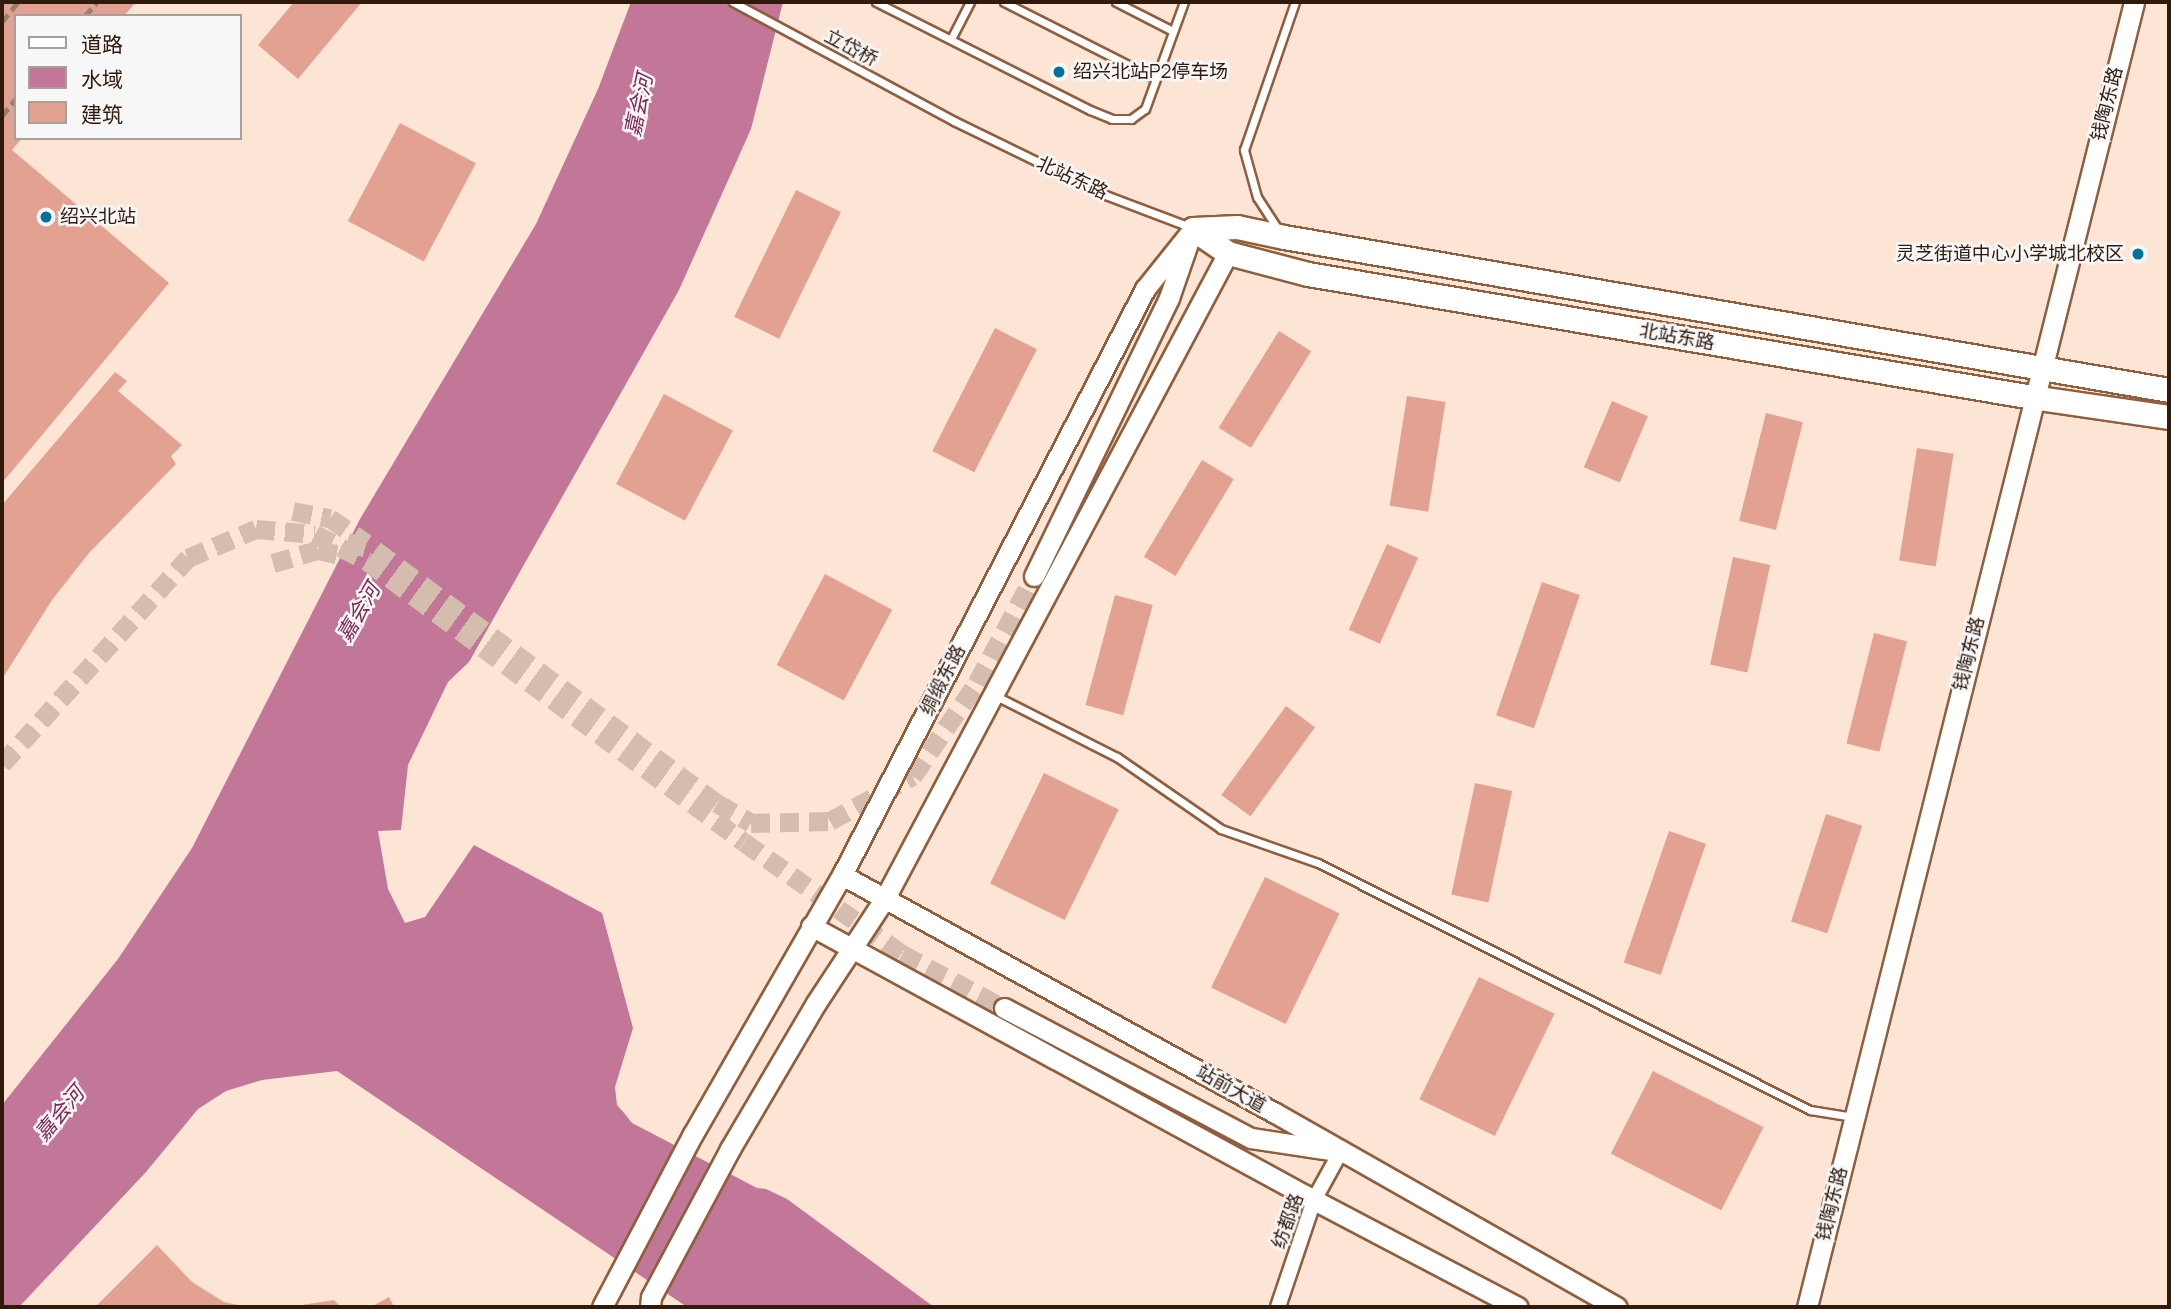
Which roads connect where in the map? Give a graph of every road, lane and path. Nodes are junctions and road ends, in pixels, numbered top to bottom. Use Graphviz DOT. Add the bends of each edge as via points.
graph roads {
  1 [pos="733,2"];
  2 [pos="876,2"];
  3 [pos="970,2"];
  4 [pos="1004,2"];
  5 [pos="1116,2"];
  6 [pos="1184,2"];
  7 [pos="1294,2"];
  8 [pos="2134,2"];
  9 [pos="1173,31"];
  10 [pos="951,39"];
  11 [pos="1156,79"];
  12 [pos="954,121"];
  13 [pos="1194,229"];
  14 [pos="1284,237"];
  15 [pos="1228,253"];
  16 [pos="2039,369"];
  17 [pos="2169,390"];
  18 [pos="2032,397"];
  19 [pos="2169,417"];
  20 [pos="1034,576"];
  21 [pos="994,695"];
  22 [pos="842,875"];
  23 [pos="885,898"];
  24 [pos="811,926"];
  25 [pos="852,948"];
  26 [pos="1003,1008"];
  27 [pos="1854,1117"];
  28 [pos="1341,1152"];
  29 [pos="1314,1200"];
  30 [pos="647,1304"];
  31 [pos="602,1307"];
  32 [pos="1278,1307"];
  33 [pos="1518,1307"];
  34 [pos="1617,1307"];
  35 [pos="1807,1307"];
  1 -- 12 [label="lane, 立岱桥"];
  2 -- 10 [label="lane"];
  3 -- 10 [label="lane"];
  4 -- 11 [label="lane"];
  5 -- 9 [label="lane"];
  6 -- 9 [label="lane"];
  7 -- 14 [label="lane" via="1244,150 1257,197"];
  8 -- 16 [label="main road, 钱陶东路"];
  9 -- 11 [label="lane"];
  10 -- 11 [label="lane" via="1112,119 1131,119 1145,109"];
  12 -- 13 [label="lane, 北站东路" via="1108,196"];
  13 -- 14 [label="main road, 北站东路" via="1237,227"];
  13 -- 15 [label="main road, 北站东路"];
  13 -- 20 [label="main road" via="1168,298"];
  13 -- 22 [label="main road, 绸缎东路" via="1145,289"];
  14 -- 16 [label="main road, 北站东路"];
  15 -- 18 [label="main road, 北站东路" via="1308,274"];
  15 -- 21 [label="main road"];
  16 -- 17 [label="main road, 北站东路"];
  16 -- 18 [label="main road, 钱陶东路"];
  18 -- 19 [label="main road, 北站东路"];
  18 -- 27 [label="main road, 钱陶东路"];
  21 -- 23 [label="main road"];
  21 -- 27 [label="lane" via="1117,757 1221,829 1318,863 1811,1110"];
  22 -- 23 [label="main road, 站前大道"];
  22 -- 24 [label="main road, 绸缎东路"];
  23 -- 25 [label="main road"];
  23 -- 28 [label="main road, 站前大道"];
  24 -- 25 [label="main road"];
  24 -- 31 [label="main road, 绸缎东路" via="693,1133"];
  25 -- 29 [label="main road"];
  25 -- 30 [label="main road" via="730,1149"];
  26 -- 28 [label="main road" via="1251,1138"];
  27 -- 35 [label="main road, 钱陶东路"];
  28 -- 29 [label="street, 纺都路"];
  28 -- 34 [label="main road, 站前大道"];
  29 -- 32 [label="street, 纺都路"];
  29 -- 33 [label="main road"];
}
